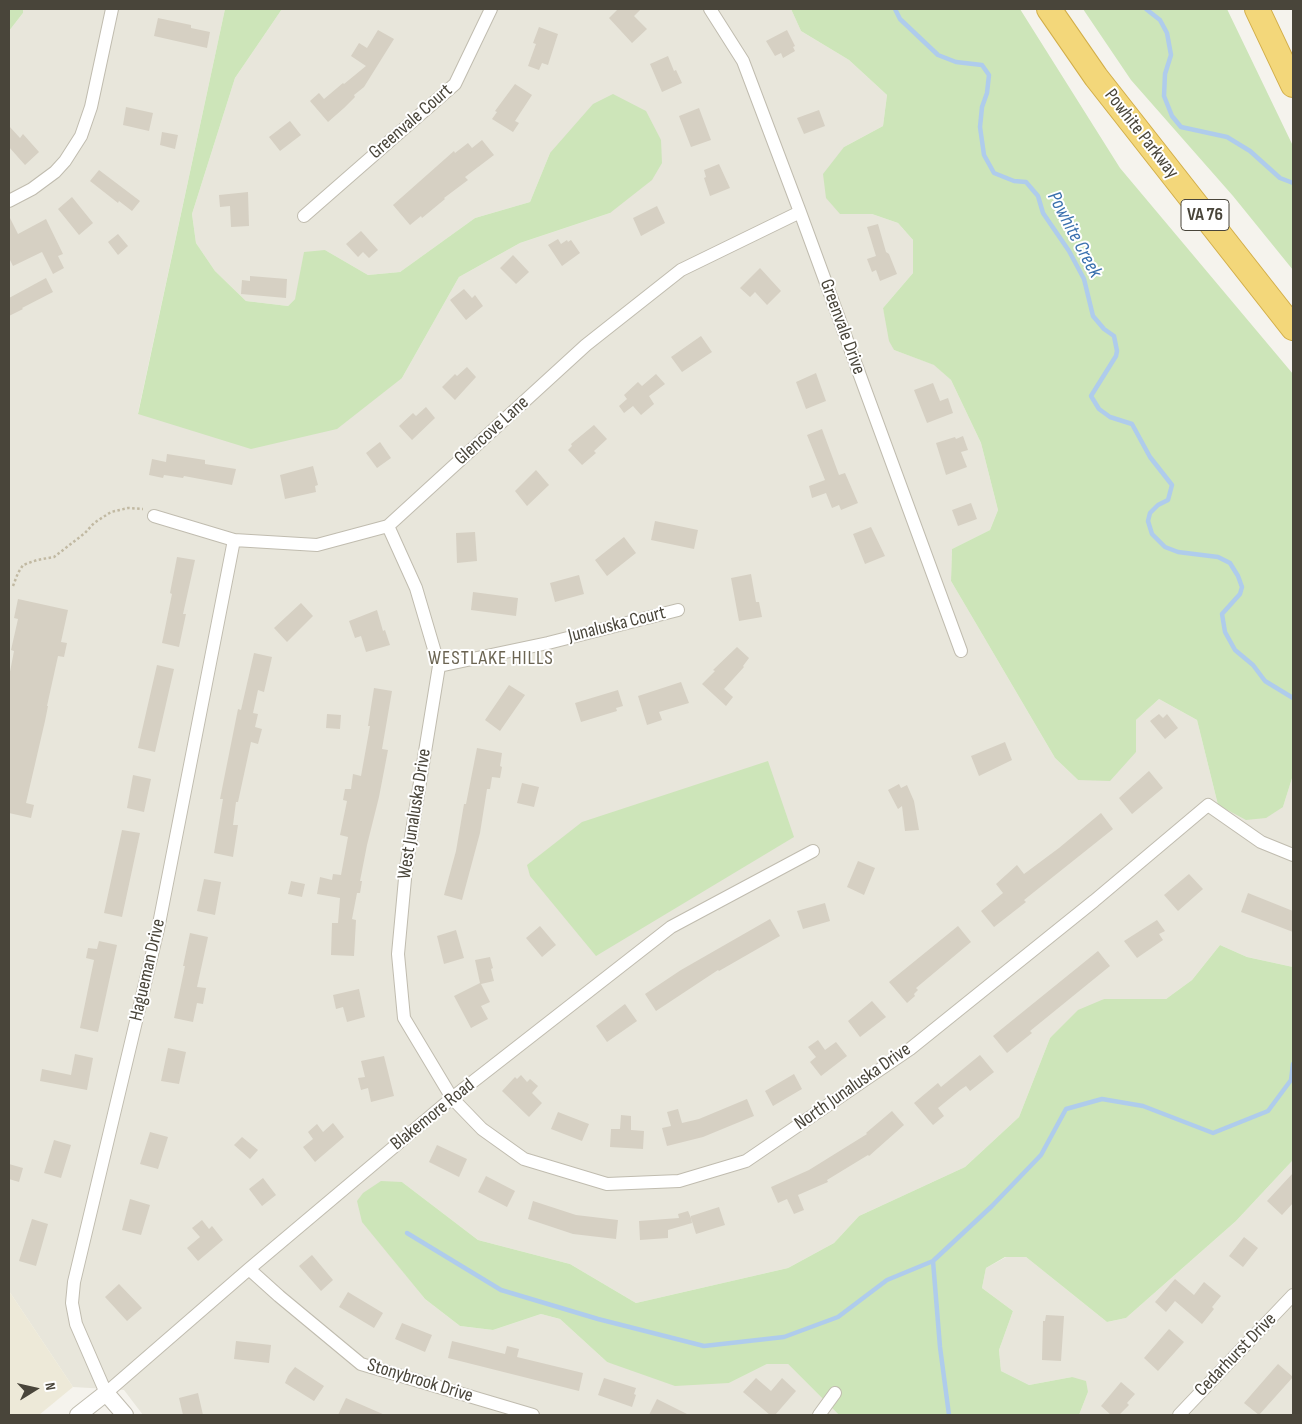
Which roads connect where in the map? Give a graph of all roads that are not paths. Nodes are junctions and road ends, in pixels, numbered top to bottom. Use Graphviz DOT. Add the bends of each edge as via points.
graph roads {
  1 [pos="112,9"];
  2 [pos="491,9"];
  3 [pos="710,9"];
  4 [pos="1049,9"];
  5 [pos="1256,9"];
  6 [pos="1293,85"];
  7 [pos="9,201"];
  8 [pos="800,212"];
  9 [pos="304,216"];
  10 [pos="1293,328"];
  11 [pos="154,516"];
  12 [pos="388,526"];
  13 [pos="234,540"];
  14 [pos="678,610"];
  15 [pos="961,650"];
  16 [pos="439,666"];
  17 [pos="813,851"];
  18 [pos="1293,855"];
  19 [pos="452,1098"];
  20 [pos="250,1269"];
  21 [pos="1293,1295"];
  22 [pos="106,1393"];
  23 [pos="835,1393"];
  24 [pos="78,1415"];
  25 [pos="125,1415"];
  26 [pos="533,1415"];
  27 [pos="819,1415"];
  28 [pos="1179,1415"];
  1 -- 7 [label="street" via="91,107 81,136 55,172"];
  2 -- 9 [label="street, Greenvale Court" via="456,84"];
  3 -- 8 [label="street, Greenvale Drive" via="743,61"];
  4 -- 10 [label="highway, Powhite Parkway / VA 76" via="1096,77"];
  5 -- 6 [label="highway"];
  8 -- 12 [label="street, Glencove Lane" via="681,270 586,345"];
  8 -- 15 [label="street, Greenvale Drive"];
  11 -- 13 [label="street, Glencove Lane"];
  12 -- 13 [label="street, Glencove Lane" via="317,545"];
  12 -- 16 [label="street, West Junaluska Drive" via="416,588"];
  13 -- 22 [label="street, Hagueman Drive" via="158,929 74,1282 72,1303 76,1324"];
  14 -- 16 [label="street, Junaluska Court"];
  16 -- 19 [label="street, West Junaluska Drive" via="406,868 398,954 404,1018"];
  17 -- 19 [label="street, Blakemore Road" via="671,927"];
  18 -- 19 [label="street, North Junaluska Drive" via="1261,842 1208,805 910,1048 746,1160 679,1181 607,1184 524,1159 482,1130"];
  19 -- 20 [label="street, Blakemore Road"];
  20 -- 22 [label="street, Blakemore Road"];
  20 -- 26 [label="street, Stonybrook Drive" via="361,1364"];
  21 -- 28 [label="street, Cedarhurst Drive"];
  22 -- 24 [label="street, Blakemore Road"];
  22 -- 25 [label="street"];
  23 -- 27 [label="street"];
}
